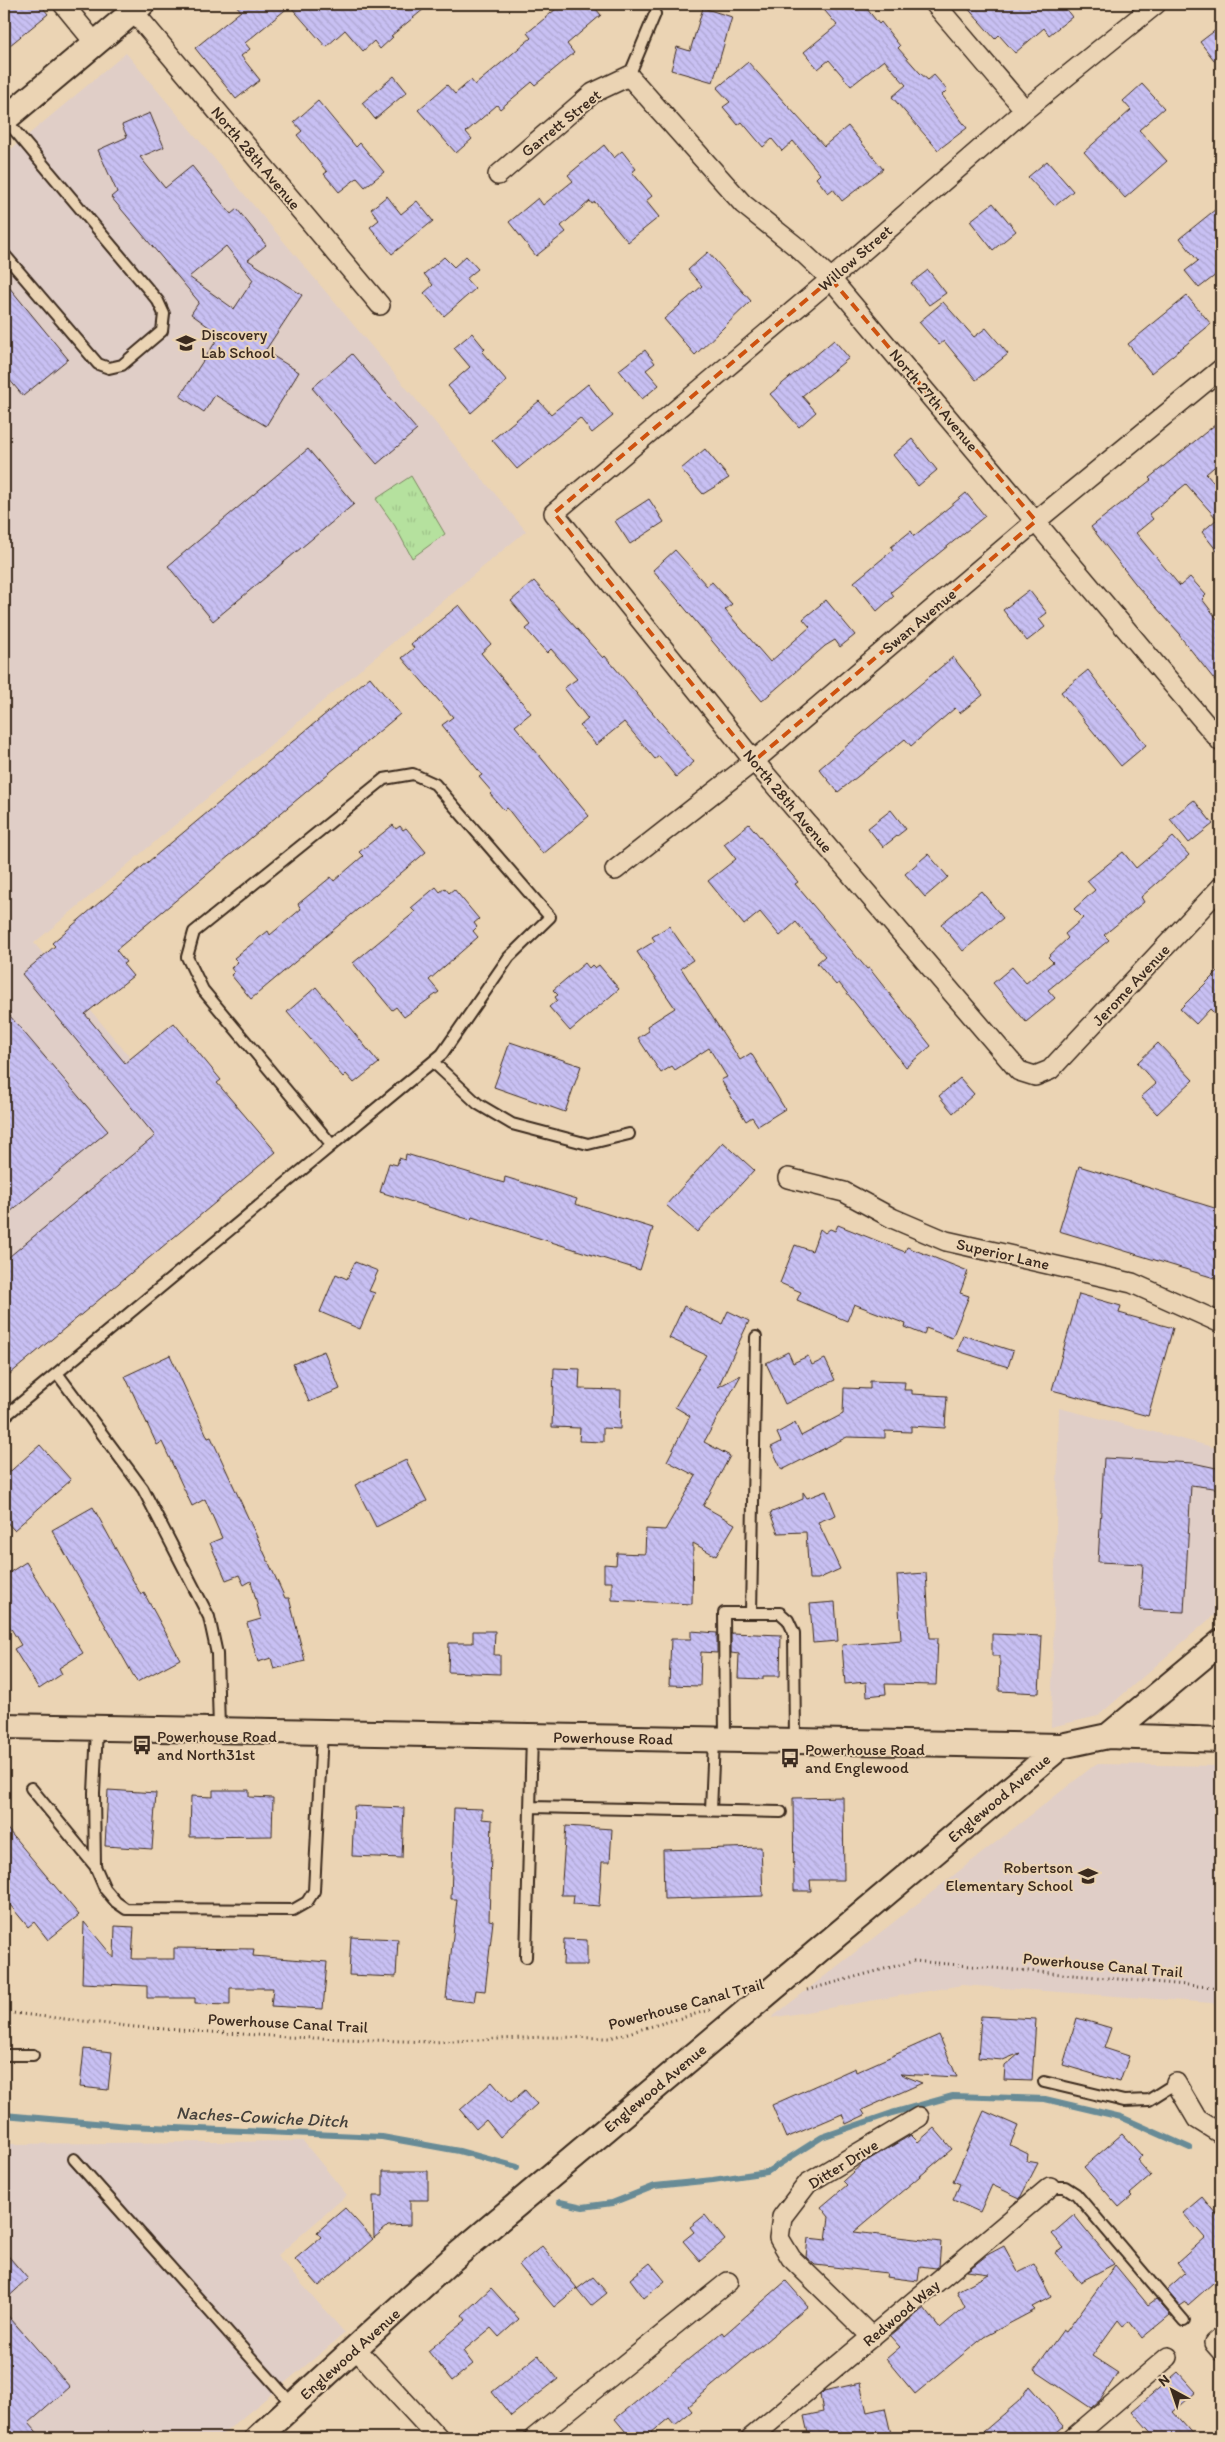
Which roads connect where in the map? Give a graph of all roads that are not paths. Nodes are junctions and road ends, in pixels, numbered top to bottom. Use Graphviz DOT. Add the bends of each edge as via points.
graph roads {
  1 [pos="63,4"];
  2 [pos="935,4"];
  3 [pos="1156,4"];
  4 [pos="137,7"];
  5 [pos="655,14"];
  6 [pos="95,43"];
  7 [pos="628,76"];
  8 [pos="1025,110"];
  9 [pos="5,119"];
  10 [pos="498,175"];
  11 [pos="4,254"];
  12 [pos="832,279"];
  13 [pos="380,305"];
  14 [pos="1221,369"];
  15 [pos="554,513"];
  16 [pos="1036,521"];
  17 [pos="1221,742"];
  18 [pos="754,761"];
  19 [pos="615,870"];
  20 [pos="1221,887"];
  21 [pos="433,1062"];
  22 [pos="1035,1076"];
  23 [pos="629,1134"];
  24 [pos="332,1145"];
  25 [pos="788,1178"];
  26 [pos="1221,1323"];
  27 [pos="756,1337"];
  28 [pos="57,1373"];
  29 [pos="4,1417"];
  30 [pos="751,1613"];
  31 [pos="1221,1642"];
  32 [pos="4,1726"];
  33 [pos="97,1728"];
  34 [pos="219,1730"];
  35 [pos="322,1732"];
  36 [pos="532,1736"];
  37 [pos="1108,1736"];
  38 [pos="720,1740"];
  39 [pos="1221,1740"];
  40 [pos="795,1741"];
  41 [pos="1061,1746"];
  42 [pos="31,1788"];
  43 [pos="530,1807"];
  44 [pos="711,1810"];
  45 [pos="781,1812"];
  46 [pos="95,1866"];
  47 [pos="526,1958"];
  48 [pos="33,2055"];
  49 [pos="4,2056"];
  50 [pos="1044,2082"];
  51 [pos="1176,2083"];
  52 [pos="919,2117"];
  53 [pos="1221,2134"];
  54 [pos="74,2159"];
  55 [pos="1050,2187"];
  56 [pos="728,2282"];
  57 [pos="1184,2321"];
  58 [pos="872,2337"];
  59 [pos="355,2348"];
  60 [pos="1168,2357"];
  61 [pos="293,2405"];
  62 [pos="257,2438"];
  63 [pos="438,2438"];
  64 [pos="534,2438"];
  65 [pos="751,2438"];
  66 [pos="1073,2438"];
  1 -- 6 [label="street"];
  2 -- 8 [label="street"];
  3 -- 8 [label="street, Willow Street"];
  4 -- 6 [label="street"];
  4 -- 13 [label="street, North 28th Avenue"];
  5 -- 7 [label="lane"];
  6 -- 9 [label="street"];
  7 -- 10 [label="street, Garrett Street" via="593,93"];
  7 -- 12 [label="street, North 27th Avenue" via="743,204"];
  8 -- 12 [label="street, Willow Street"];
  9 -- 11 [label="lane" via="158,301 164,314 162,332 122,365 109,368 98,364"];
  12 -- 15 [label="street, Willow Street"];
  12 -- 16 [label="street, North 27th Avenue"];
  14 -- 16 [label="street, Swan Avenue"];
  15 -- 18 [label="street, North 28th Avenue"];
  16 -- 17 [label="street, North 27th Avenue"];
  16 -- 18 [label="street, Swan Avenue"];
  18 -- 19 [label="street, Swan Avenue"];
  18 -- 22 [label="street, North 28th Avenue" via="1007,1059 1019,1071"];
  20 -- 22 [label="street, Jerome Avenue" via="1064,1058 1050,1070"];
  21 -- 23 [label="lane" via="478,1104 512,1124 588,1144"];
  21 -- 24 [label="lane"];
  21 -- 24 [label="lane" via="442,1054 509,957 550,916 435,784 413,774 384,778 194,932 187,957 202,990"];
  24 -- 28 [label="lane"];
  25 -- 26 [label="street, Superior Lane" via="844,1192 892,1218 946,1241 1132,1283"];
  27 -- 30 [label="lane"];
  28 -- 29 [label="lane"];
  28 -- 34 [label="lane" via="143,1489 210,1617 217,1654"];
  30 -- 38 [label="lane" via="724,1613"];
  30 -- 40 [label="lane" via="780,1613 788,1620 794,1633"];
  31 -- 37 [label="street"];
  32 -- 33 [label="street, Powerhouse Road"];
  33 -- 34 [label="street, Powerhouse Road"];
  33 -- 46 [label="lane"];
  34 -- 35 [label="street, Powerhouse Road"];
  35 -- 36 [label="street, Powerhouse Road"];
  35 -- 46 [label="lane" via="314,1891 307,1902 293,1910 126,1909 105,1889"];
  36 -- 38 [label="street, Powerhouse Road"];
  36 -- 43 [label="lane"];
  37 -- 39 [label="street, Powerhouse Road"];
  37 -- 41 [label="street, Powerhouse Road"];
  38 -- 40 [label="street, Powerhouse Road"];
  38 -- 44 [label="lane"];
  40 -- 41 [label="street, Powerhouse Road"];
  41 -- 59 [label="street, Englewood Avenue" via="450,2261"];
  42 -- 46 [label="lane"];
  43 -- 44 [label="lane"];
  43 -- 47 [label="lane"];
  44 -- 45 [label="lane"];
  48 -- 49 [label="lane"];
  50 -- 51 [label="lane" via="1124,2101 1150,2100"];
  51 -- 53 [label="street" via="1198,2119"];
  52 -- 58 [label="street, Ditter Drive" via="808,2183 782,2217 779,2238 791,2258"];
  54 -- 61 [label="lane"];
  55 -- 57 [label="lane" via="1066,2187 1076,2194"];
  55 -- 58 [label="street, Redwood Way"];
  56 -- 64 [label="street"];
  58 -- 65 [label="street, Redwood Way"];
  59 -- 61 [label="street, Englewood Avenue"];
  59 -- 63 [label="street"];
  60 -- 66 [label="street"];
  61 -- 62 [label="street, Englewood Avenue"];
}
